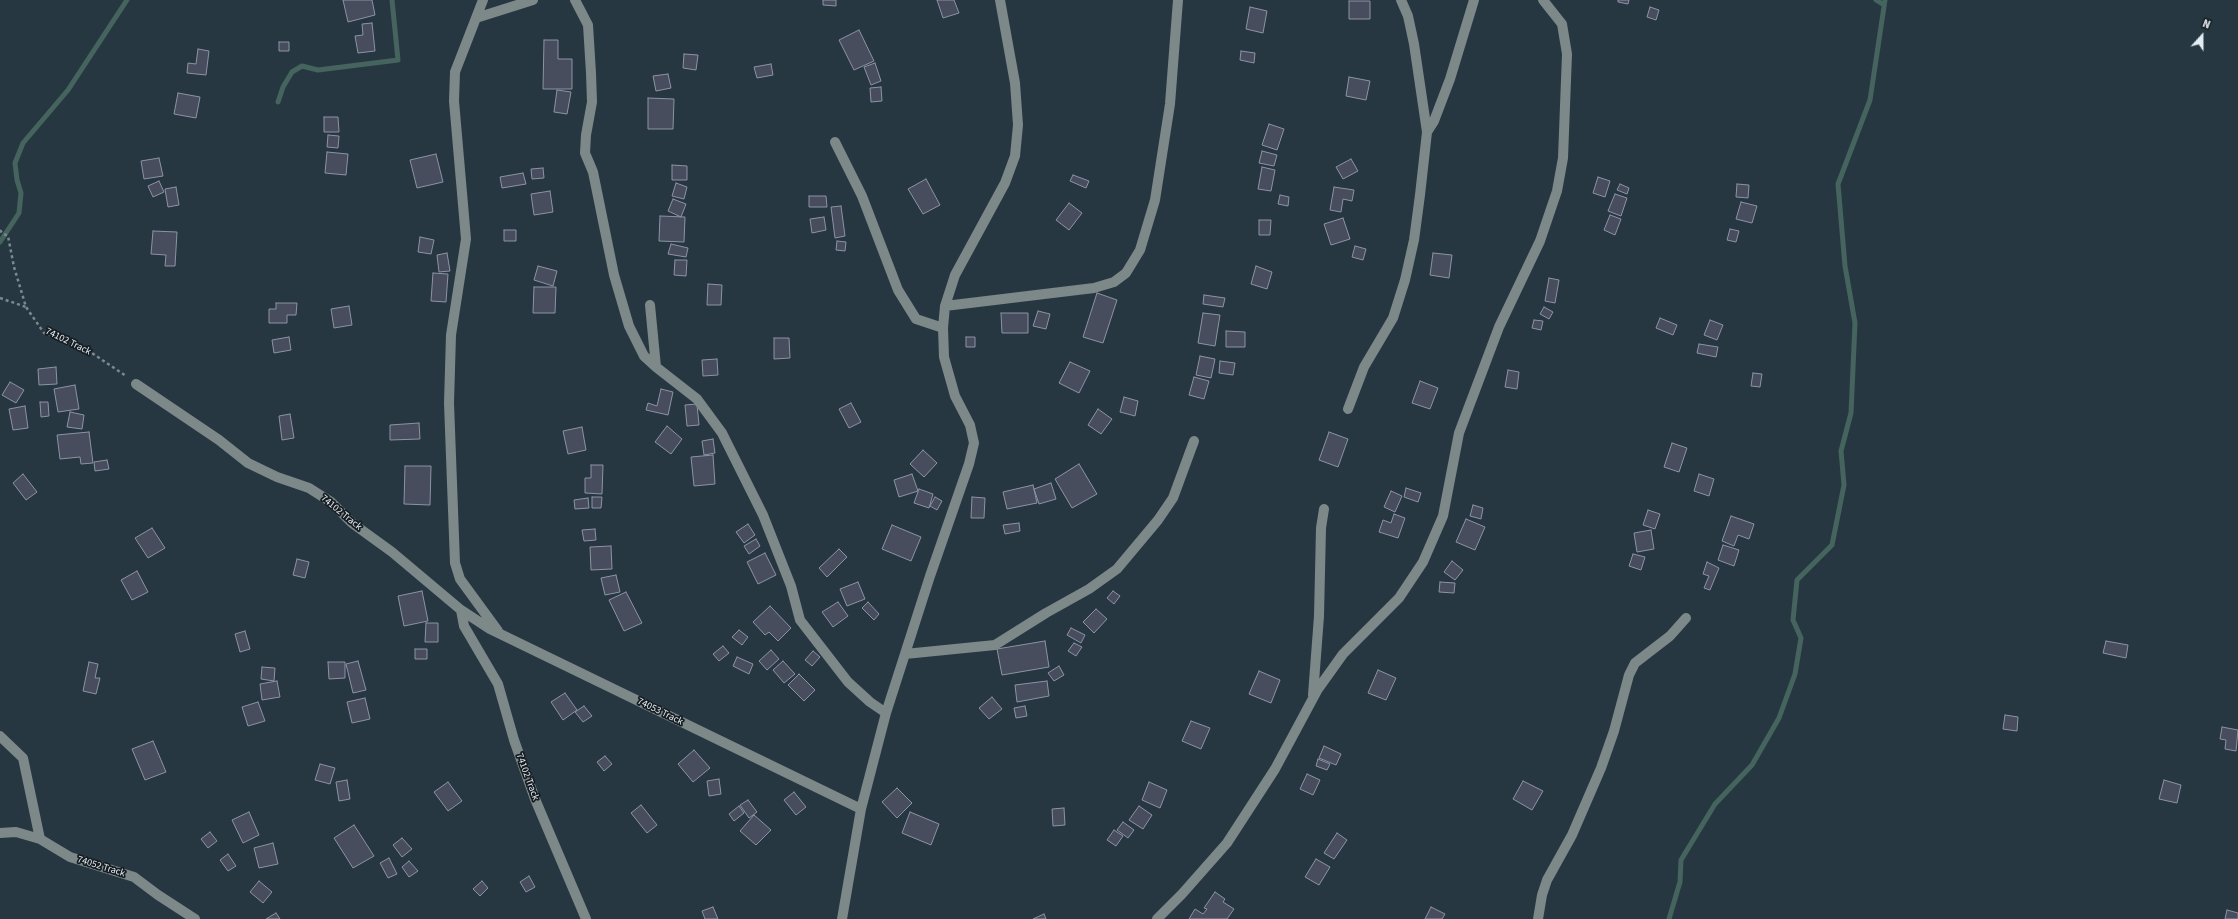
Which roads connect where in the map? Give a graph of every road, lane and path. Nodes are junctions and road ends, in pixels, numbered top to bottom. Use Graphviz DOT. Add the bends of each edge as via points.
graph roads {
  1 [pos="483,0"];
  2 [pos="533,0"];
  3 [pos="575,0"];
  4 [pos="1000,0"];
  5 [pos="1178,0"];
  6 [pos="1401,0"];
  7 [pos="1474,0"];
  8 [pos="1542,0"];
  9 [pos="476,18"];
  10 [pos="1427,132"];
  11 [pos="835,142"];
  12 [pos="0,230"];
  13 [pos="0,298"];
  14 [pos="650,305"];
  15 [pos="945,306"];
  16 [pos="26,307"];
  17 [pos="942,328"];
  18 [pos="656,367"];
  19 [pos="136,384"];
  20 [pos="1348,409"];
  21 [pos="1194,441"];
  22 [pos="1324,509"];
  23 [pos="461,610"];
  24 [pos="1686,618"];
  25 [pos="500,633"];
  26 [pos="905,654"];
  27 [pos="1313,699"];
  28 [pos="886,713"];
  29 [pos="0,736"];
  30 [pos="861,809"];
  31 [pos="0,833"];
  32 [pos="40,838"];
  33 [pos="195,919"];
  34 [pos="586,919"];
  35 [pos="842,919"];
  36 [pos="1157,919"];
  37 [pos="1538,919"];
  1 -- 9 [label="street"];
  2 -- 9 [label="street"];
  3 -- 18 [label="street" via="588,25 592,102 585,152 593,172 614,275 629,326 644,356"];
  4 -- 15 [label="street" via="1015,83 1018,125 1015,156 1005,183 955,275"];
  5 -- 15 [label="street" via="1170,104 1154,200 1140,250 1126,273 1114,282 1094,288"];
  6 -- 10 [label="street" via="1408,16 1414,44"];
  7 -- 10 [label="street" via="1450,79 1434,121"];
  8 -- 27 [label="street" via="1562,24 1567,54 1563,158 1557,191 1540,241 1498,327 1459,433 1443,516 1423,562 1399,598 1343,654"];
  9 -- 25 [label="street" via="455,72 454,94 466,239 451,335 449,403 453,536 460,579"];
  10 -- 20 [label="street" via="1414,240 1405,280 1393,318 1364,367"];
  11 -- 17 [label="street" via="862,196 898,290 916,319"];
  12 -- 16 [label="path, 74102 Track" via="8,236"];
  13 -- 16 [label="path"];
  14 -- 18 [label="street"];
  15 -- 17 [label="street"];
  16 -- 19 [label="path, 74102 Track" via="44,333 83,347"];
  17 -- 26 [label="street" via="944,357 955,396 970,425 974,443"];
  18 -- 28 [label="street" via="697,399 722,433 763,516 791,586 800,620 848,682"];
  19 -- 23 [label="street, 74102 Track" via="219,440 248,463 309,488 331,502 352,523 398,556"];
  21 -- 26 [label="street" via="1173,498 1117,569 1089,589 995,645"];
  22 -- 27 [label="street"];
  23 -- 25 [label="street, 74053 Track"];
  23 -- 34 [label="street, 74102 Track" via="464,626 498,684 535,799"];
  24 -- 37 [label="street" via="1670,636 1635,663 1629,675 1601,768 1575,829 1547,880"];
  25 -- 30 [label="street, 74053 Track"];
  26 -- 28 [label="street"];
  27 -- 36 [label="street" via="1274,769 1227,843"];
  28 -- 30 [label="street"];
  29 -- 32 [label="street" via="23,758"];
  30 -- 35 [label="street"];
  31 -- 32 [label="street, 74052 Track" via="16,832"];
  32 -- 33 [label="street, 74052 Track" via="70,857 134,877"];
}
